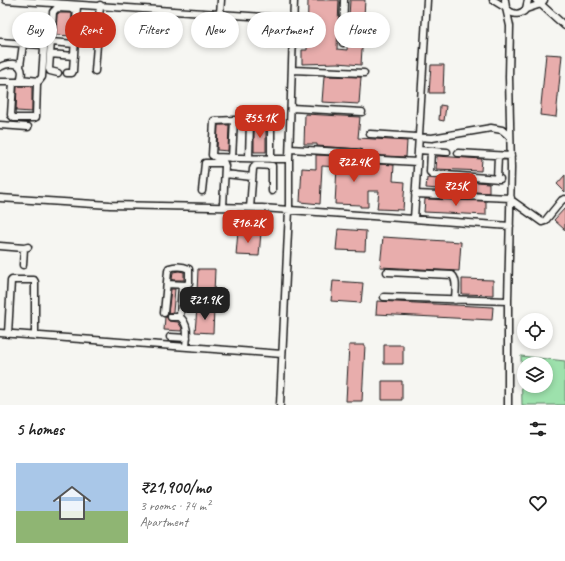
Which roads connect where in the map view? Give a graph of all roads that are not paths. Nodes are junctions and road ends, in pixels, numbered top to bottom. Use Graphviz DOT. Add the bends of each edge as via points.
graph roads {
  1 [pos="6,0"];
  2 [pos="221,0"];
  3 [pos="294,0"];
  4 [pos="344,0"];
  5 [pos="427,0"];
  6 [pos="493,0"];
  7 [pos="505,0"];
  8 [pos="528,0"];
  9 [pos="540,1"];
  10 [pos="90,2"];
  11 [pos="100,6"];
  12 [pos="77,7"];
  13 [pos="506,8"];
  14 [pos="526,9"];
  15 [pos="53,12"];
  16 [pos="77,12"];
  17 [pos="191,12"];
  18 [pos="220,12"];
  19 [pos="294,12"];
  20 [pos="344,12"];
  21 [pos="520,14"];
  22 [pos="510,26"];
  23 [pos="565,26"];
  24 [pos="0,42"];
  25 [pos="12,43"];
  26 [pos="22,48"];
  27 [pos="44,48"];
  28 [pos="50,48"];
  29 [pos="75,48"];
  30 [pos="293,48"];
  31 [pos="50,54"];
  32 [pos="74,56"];
  33 [pos="20,66"];
  34 [pos="0,67"];
  35 [pos="292,70"];
  36 [pos="95,71"];
  37 [pos="58,73"];
  38 [pos="67,73"];
  39 [pos="364,73"];
  40 [pos="0,82"];
  41 [pos="13,82"];
  42 [pos="291,108"];
  43 [pos="362,112"];
  44 [pos="234,120"];
  45 [pos="250,121"];
  46 [pos="0,125"];
  47 [pos="28,127"];
  48 [pos="370,134"];
  49 [pos="419,137"];
  50 [pos="510,137"];
  51 [pos="290,149"];
  52 [pos="418,150"];
  53 [pos="431,151"];
  54 [pos="359,152"];
  55 [pos="447,152"];
  56 [pos="458,153"];
  57 [pos="498,156"];
  58 [pos="511,156"];
  59 [pos="232,158"];
  60 [pos="249,158"];
  61 [pos="271,159"];
  62 [pos="364,159"];
  63 [pos="289,160"];
  64 [pos="417,162"];
  65 [pos="225,174"];
  66 [pos="252,177"];
  67 [pos="202,190"];
  68 [pos="272,191"];
  69 [pos="415,194"];
  70 [pos="0,198"];
  71 [pos="511,199"];
  72 [pos="565,199"];
  73 [pos="223,207"];
  74 [pos="250,208"];
  75 [pos="289,210"];
  76 [pos="414,218"];
  77 [pos="510,226"];
  78 [pos="0,246"];
  79 [pos="23,265"];
  80 [pos="386,272"];
  81 [pos="167,284"];
  82 [pos="182,285"];
  83 [pos="384,297"];
  84 [pos="455,300"];
  85 [pos="508,301"];
  86 [pos="164,313"];
  87 [pos="171,317"];
  88 [pos="180,317"];
  89 [pos="0,334"];
  90 [pos="8,334"];
  91 [pos="35,336"];
  92 [pos="170,337"];
  93 [pos="186,338"];
  94 [pos="186,347"];
  95 [pos="282,354"];
  96 [pos="280,405"];
  97 [pos="508,405"];
  1 -- 12 [label="street"];
  2 -- 18 [label="street"];
  3 -- 19 [label="street"];
  4 -- 20 [label="street"];
  5 -- 49 [label="street"];
  6 -- 13 [label="street"];
  7 -- 13 [label="street"];
  8 -- 14 [label="street"];
  9 -- 14 [label="street"];
  9 -- 23 [label="street"];
  10 -- 11 [label="street"];
  10 -- 12 [label="street"];
  11 -- 17 [label="street"];
  11 -- 36 [label="street"];
  12 -- 15 [label="street" via="57,8"];
  12 -- 16 [label="street"];
  13 -- 21 [label="street" via="512,13"];
  13 -- 22 [label="street"];
  14 -- 21 [label="street"];
  21 -- 22 [label="street"];
  22 -- 50 [label="street"];
  24 -- 25 [label="street"];
  26 -- 33 [label="street"];
  27 -- 33 [label="street" via="42,77 39,81 21,79"];
  28 -- 31 [label="street"];
  29 -- 32 [label="street"];
  30 -- 35 [label="street"];
  31 -- 32 [label="street"];
  31 -- 37 [label="street" via="49,69"];
  32 -- 38 [label="street" via="73,71"];
  33 -- 34 [label="street" via="8,64"];
  35 -- 39 [label="street"];
  35 -- 42 [label="street"];
  40 -- 41 [label="street"];
  41 -- 41 [label="street" via="37,84 36,117 14,118 11,115"];
  42 -- 43 [label="street"];
  42 -- 51 [label="street"];
  44 -- 45 [label="street"];
  44 -- 59 [label="street"];
  44 -- 59 [label="street" via="213,122 212,155"];
  45 -- 60 [label="street"];
  45 -- 61 [label="street" via="270,122 272,125"];
  46 -- 47 [label="street"];
  48 -- 49 [label="street"];
  49 -- 50 [label="street" via="432,138 491,128 502,130"];
  49 -- 52 [label="street"];
  50 -- 58 [label="street"];
  51 -- 54 [label="street"];
  51 -- 63 [label="street"];
  52 -- 53 [label="street"];
  52 -- 64 [label="street"];
  53 -- 55 [label="street"];
  53 -- 57 [label="street" via="432,174 498,179"];
  56 -- 57 [label="street"];
  57 -- 58 [label="street"];
  58 -- 71 [label="street"];
  59 -- 60 [label="street"];
  60 -- 61 [label="street"];
  61 -- 63 [label="street"];
  62 -- 64 [label="street"];
  63 -- 75 [label="street"];
  64 -- 69 [label="street"];
  65 -- 66 [label="street"];
  65 -- 67 [label="street" via="224,163 205,163"];
  65 -- 73 [label="street"];
  66 -- 68 [label="street" via="255,165 272,166"];
  66 -- 74 [label="street"];
  69 -- 71 [label="street"];
  69 -- 76 [label="street"];
  70 -- 73 [label="street"];
  71 -- 72 [label="street" via="542,222"];
  71 -- 77 [label="street"];
  73 -- 74 [label="street"];
  74 -- 75 [label="street"];
  75 -- 76 [label="street"];
  75 -- 95 [label="street"];
  76 -- 77 [label="street"];
  77 -- 85 [label="street"];
  78 -- 79 [label="street" via="26,248"];
  80 -- 84 [label="street" via="452,274 456,280"];
  81 -- 82 [label="street"];
  81 -- 82 [label="street" via="169,268 186,267 189,283"];
  81 -- 86 [label="street"];
  82 -- 88 [label="street"];
  83 -- 84 [label="street"];
  84 -- 85 [label="street"];
  85 -- 97 [label="street"];
  87 -- 88 [label="street"];
  88 -- 93 [label="street" via="186,324"];
  89 -- 90 [label="street"];
  90 -- 91 [label="street"];
  90 -- 91 [label="street" via="11,281 34,280"];
  91 -- 94 [label="street"];
  92 -- 93 [label="street"];
  93 -- 94 [label="street"];
  94 -- 95 [label="street"];
  95 -- 96 [label="street"];
}
